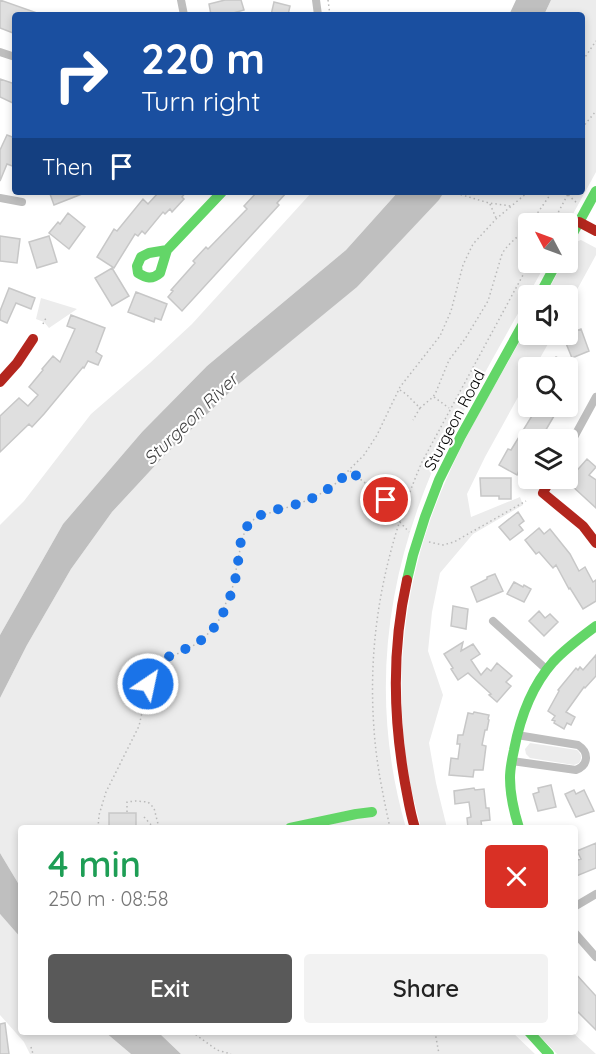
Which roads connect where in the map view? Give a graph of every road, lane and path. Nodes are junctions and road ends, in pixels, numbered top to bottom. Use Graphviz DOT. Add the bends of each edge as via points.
graph roads {
  1 [pos="596,40"];
  2 [pos="585,57"];
  3 [pos="596,111"];
  4 [pos="585,124"];
  5 [pos="596,190"];
  6 [pos="219,195"];
  7 [pos="463,195"];
  8 [pos="525,195"];
  9 [pos="550,195"];
  10 [pos="567,195"];
  11 [pos="569,195"];
  12 [pos="0,198"];
  13 [pos="22,202"];
  14 [pos="489,203"];
  15 [pos="512,206"];
  16 [pos="581,207"];
  17 [pos="537,213"];
  18 [pos="558,213"];
  19 [pos="496,219"];
  20 [pos="579,222"];
  21 [pos="596,231"];
  22 [pos="518,237"];
  23 [pos="167,250"];
  24 [pos="524,273"];
  25 [pos="46,318"];
  26 [pos="43,324"];
  27 [pos="518,333"];
  28 [pos="33,339"];
  29 [pos="0,382"];
  30 [pos="399,390"];
  31 [pos="433,397"];
  32 [pos="596,397"];
  33 [pos="420,408"];
  34 [pos="450,409"];
  35 [pos="413,420"];
  36 [pos="578,430"];
  37 [pos="350,471"];
  38 [pos="545,489"];
  39 [pos="526,501"];
  40 [pos="398,519"];
  41 [pos="424,540"];
  42 [pos="596,543"];
  43 [pos="493,621"];
  44 [pos="596,626"];
  45 [pos="546,669"];
  46 [pos="517,735"];
  47 [pos="512,761"];
  48 [pos="127,812"];
  49 [pos="372,812"];
  50 [pos="144,817"];
  51 [pos="98,825"];
  52 [pos="151,825"];
  53 [pos="158,825"];
  54 [pos="304,825"];
  55 [pos="389,825"];
  56 [pos="414,825"];
  57 [pos="518,825"];
  58 [pos="596,894"];
  59 [pos="578,905"];
  60 [pos="578,937"];
  61 [pos="596,957"];
  62 [pos="196,1035"];
  63 [pos="436,1035"];
  64 [pos="532,1035"];
  65 [pos="31,1047"];
  66 [pos="33,1054"];
  67 [pos="231,1054"];
  68 [pos="439,1054"];
  69 [pos="549,1054"];
  1 -- 2 [label="path"];
  3 -- 4 [label="path"];
  5 -- 20 [label="main road"];
  6 -- 23 [label="main road"];
  7 -- 14 [label="path"];
  8 -- 15 [label="path"];
  9 -- 17 [label="path"];
  10 -- 18 [label="path"];
  11 -- 16 [label="path"];
  12 -- 13 [label="street"];
  14 -- 15 [label="path"];
  14 -- 19 [label="path"];
  15 -- 19 [label="path"];
  19 -- 30 [label="path" via="468,252 440,336"];
  20 -- 21 [label="main road"];
  22 -- 31 [label="path" via="505,248 488,301 449,360"];
  24 -- 34 [label="path"];
  25 -- 26 [label="path"];
  27 -- 56 [label="main road, Sturgeon Road" via="440,478 417,538 404,589 396,651 396,713 401,767"];
  28 -- 29 [label="main road"];
  30 -- 33 [label="path"];
  30 -- 37 [label="path" via="377,435"];
  31 -- 33 [label="path"];
  31 -- 34 [label="path"];
  32 -- 36 [label="street"];
  33 -- 35 [label="path"];
  34 -- 55 [label="path" via="410,490 389,554 378,611 372,682 374,730"];
  37 -- 40 [label="path" via="381,495"];
  37 -- 51 [label="path" via="312,499 262,514 248,524 233,586 218,622 198,643 158,664 150,677 140,726 106,792"];
  38 -- 42 [label="main road" via="543,493 583,526"];
  39 -- 41 [label="path" via="454,542 443,545"];
  43 -- 45 [label="street"];
  44 -- 45 [label="main road" via="579,636"];
  45 -- 46 [label="main road" via="529,697"];
  46 -- 47 [label="main road"];
  46 -- 47 [label="street" via="578,745 587,758 576,770"];
  47 -- 57 [label="main road" via="512,799"];
  48 -- 53 [label="path" via="127,802 148,802 154,808"];
  49 -- 54 [label="main road"];
  50 -- 52 [label="path"];
  58 -- 59 [label="street"];
  60 -- 61 [label="street"];
  62 -- 67 [label="path" via="217,1050"];
  63 -- 68 [label="path"];
  64 -- 69 [label="main road"];
  65 -- 66 [label="path"];
}
